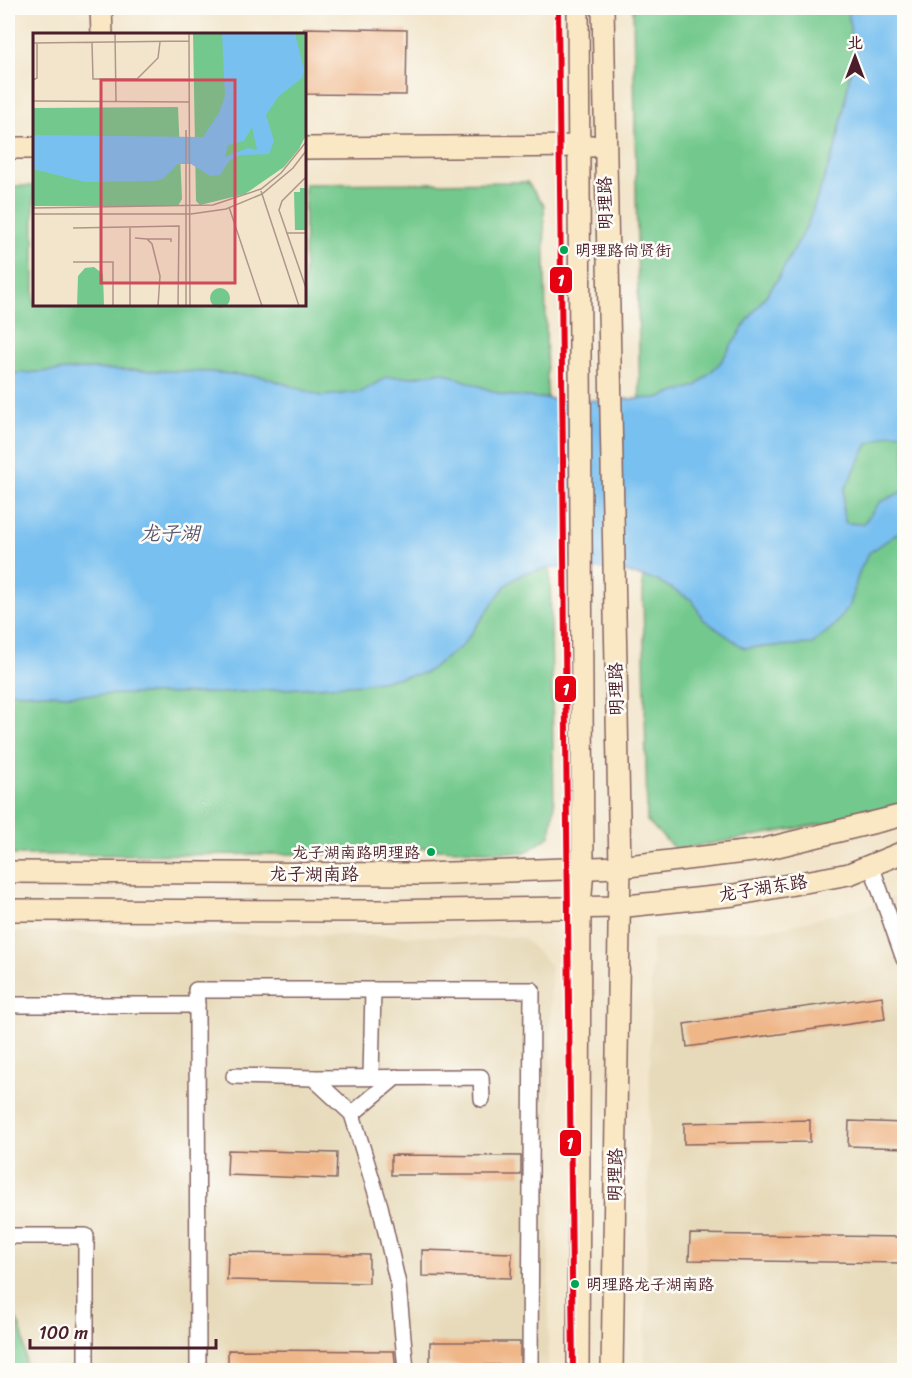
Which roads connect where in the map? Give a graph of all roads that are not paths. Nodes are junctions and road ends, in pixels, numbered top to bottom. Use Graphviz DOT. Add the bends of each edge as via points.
graph roads {
  1 [pos="101,8"];
  2 [pos="578,8"];
  3 [pos="603,8"];
  4 [pos="102,33"];
  5 [pos="580,146"];
  6 [pos="604,146"];
  7 [pos="8,148"];
  8 [pos="33,148"];
  9 [pos="306,148"];
  10 [pos="904,815"];
  11 [pos="904,852"];
  12 [pos="871,865"];
  13 [pos="620,867"];
  14 [pos="583,868"];
  15 [pos="8,872"];
  16 [pos="580,908"];
  17 [pos="617,908"];
  18 [pos="8,910"];
  19 [pos="904,958"];
  20 [pos="373,990"];
  21 [pos="8,1005"];
  22 [pos="197,1005"];
  23 [pos="234,1076"];
  24 [pos="371,1077"];
  25 [pos="396,1077"];
  26 [pos="313,1078"];
  27 [pos="482,1100"];
  28 [pos="352,1114"];
  29 [pos="8,1236"];
  30 [pos="86,1371"];
  31 [pos="198,1371"];
  32 [pos="406,1371"];
  33 [pos="530,1371"];
  34 [pos="578,1371"];
  35 [pos="612,1371"];
  1 -- 4 [label="main road"];
  2 -- 5 [label="main road, 明理路"];
  3 -- 6 [label="main road, 明理路"];
  5 -- 6 [label="main road"];
  5 -- 9 [label="main road"];
  5 -- 14 [label="main road, 明理路"];
  6 -- 13 [label="main road, 明理路"];
  7 -- 8 [label="main road"];
  10 -- 13 [label="main road" via="760,850"];
  11 -- 12 [label="main road, 龙子湖东路"];
  12 -- 17 [label="main road, 龙子湖东路" via="849,873 734,895"];
  12 -- 19 [label="street"];
  13 -- 14 [label="main road, 龙子湖南路"];
  13 -- 17 [label="main road, 明理路"];
  14 -- 15 [label="main road, 龙子湖南路" via="422,874"];
  14 -- 16 [label="main road, 明理路"];
  16 -- 17 [label="main road, 龙子湖南路"];
  16 -- 18 [label="main road, 龙子湖南路"];
  16 -- 34 [label="main road, 明理路"];
  17 -- 35 [label="main road, 明理路"];
  20 -- 22 [label="street" via="196,990"];
  20 -- 24 [label="street"];
  20 -- 33 [label="street" via="532,990"];
  21 -- 22 [label="street"];
  22 -- 31 [label="street"];
  23 -- 26 [label="street"];
  24 -- 25 [label="street"];
  24 -- 26 [label="street"];
  25 -- 27 [label="street" via="481,1077"];
  25 -- 28 [label="street"];
  26 -- 28 [label="street"];
  28 -- 32 [label="street" via="398,1284"];
  29 -- 30 [label="street" via="86,1236"];
}
